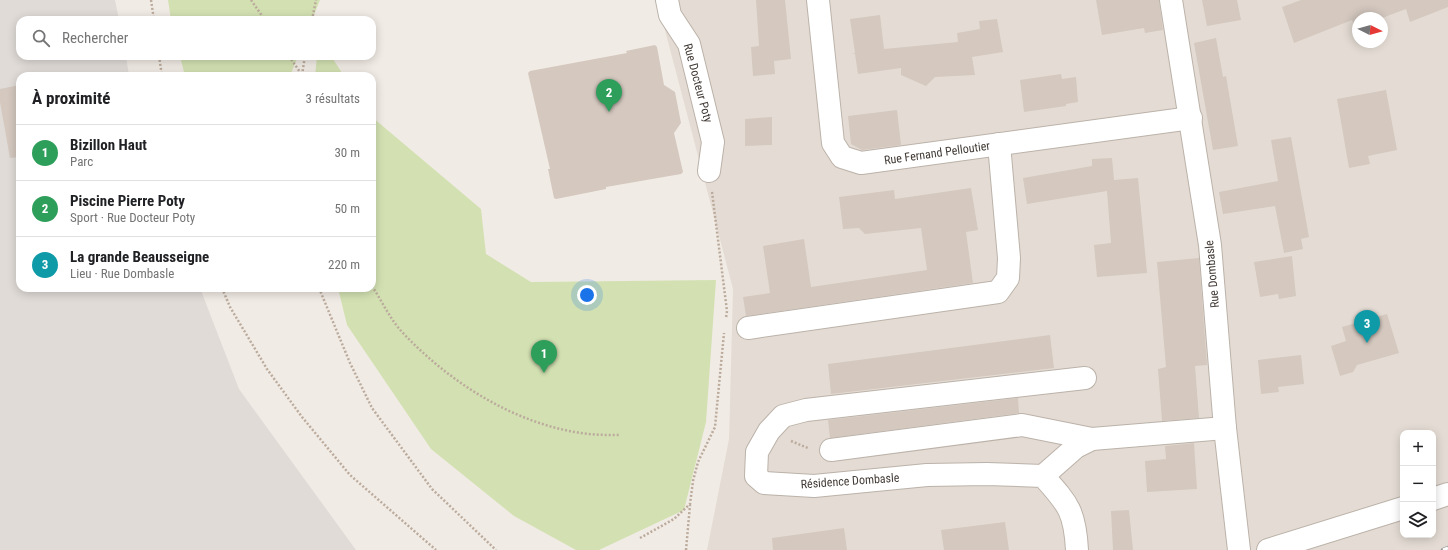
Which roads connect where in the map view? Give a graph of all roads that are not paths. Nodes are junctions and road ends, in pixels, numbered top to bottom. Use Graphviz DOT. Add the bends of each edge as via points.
graph roads {
  1 [pos="668,0"];
  2 [pos="818,0"];
  3 [pos="1171,0"];
  4 [pos="1191,118"];
  5 [pos="1000,144"];
  6 [pos="709,171"];
  7 [pos="748,328"];
  8 [pos="1085,378"];
  9 [pos="1225,428"];
  10 [pos="1092,439"];
  11 [pos="830,450"];
  12 [pos="1043,476"];
  13 [pos="1448,494"];
  14 [pos="1436,498"];
  15 [pos="1400,509"];
  16 [pos="1077,550"];
  17 [pos="1240,550"];
  18 [pos="1268,550"];
  1 -- 6 [label="street, Rue Docteur Poty" via="670,15 689,44 712,135"];
  2 -- 5 [label="street, Rue Fernand Pelloutier" via="833,143 842,157 861,163"];
  3 -- 4 [label="street, Rue Dombasle"];
  4 -- 5 [label="street, Rue Fernand Pelloutier"];
  4 -- 9 [label="street, Rue Dombasle" via="1210,245"];
  5 -- 7 [label="street" via="1009,258 1008,278 998,292"];
  8 -- 12 [label="street, Résidence Dombasle" via="806,410 783,416 768,431 757,452 756,476 764,483 814,486 926,475"];
  9 -- 10 [label="street"];
  9 -- 17 [label="street, Rue Dombasle"];
  10 -- 11 [label="street" via="1022,425"];
  10 -- 12 [label="street" via="1076,447"];
  12 -- 16 [label="street" via="1066,501 1076,526"];
  13 -- 14 [label="street"];
  15 -- 18 [label="street"];
}
